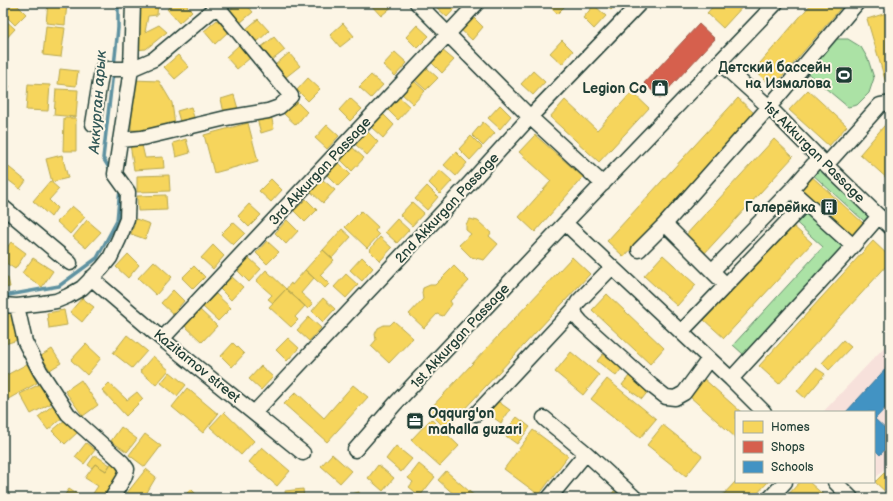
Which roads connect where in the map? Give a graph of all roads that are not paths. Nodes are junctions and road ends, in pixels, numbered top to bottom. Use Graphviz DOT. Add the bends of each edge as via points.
graph roads {
  1 [pos="133,3"];
  2 [pos="418,3"];
  3 [pos="477,3"];
  4 [pos="640,3"];
  5 [pos="776,3"];
  6 [pos="857,3"];
  7 [pos="219,5"];
  8 [pos="449,34"];
  9 [pos="719,62"];
  10 [pos="119,69"];
  11 [pos="890,103"];
  12 [pos="769,107"];
  13 [pos="530,117"];
  14 [pos="93,124"];
  15 [pos="120,140"];
  16 [pos="822,161"];
  17 [pos="603,184"];
  18 [pos="790,190"];
  19 [pos="805,203"];
  20 [pos="3,206"];
  21 [pos="879,216"];
  22 [pos="565,223"];
  23 [pos="665,224"];
  24 [pos="890,227"];
  25 [pos="852,246"];
  26 [pos="639,250"];
  27 [pos="70,263"];
  28 [pos="612,267"];
  29 [pos="712,271"];
  30 [pos="92,278"];
  31 [pos="726,285"];
  32 [pos="10,306"];
  33 [pos="574,309"];
  34 [pos="681,332"];
  35 [pos="162,339"];
  36 [pos="709,359"];
  37 [pos="731,380"];
  38 [pos="763,411"];
  39 [pos="254,413"];
  40 [pos="476,414"];
  41 [pos="544,418"];
  42 [pos="355,450"];
  43 [pos="303,453"];
  44 [pos="586,453"];
  45 [pos="784,483"];
  46 [pos="836,483"];
  47 [pos="846,496"];
  48 [pos="112,498"];
  49 [pos="549,498"];
  50 [pos="635,498"];
  51 [pos="770,498"];
  1 -- 10 [label="street"];
  2 -- 8 [label="street"];
  3 -- 8 [label="street, 3rd Akkurgan Passage"];
  4 -- 13 [label="street, 2nd Akkurgan Passage"];
  5 -- 9 [label="street, 1st Akkurgan Passage"];
  6 -- 12 [label="street"];
  7 -- 10 [label="street" via="154,59"];
  7 -- 15 [label="street" via="291,96 279,107 268,111 142,138"];
  8 -- 13 [label="street"];
  8 -- 35 [label="street, 3rd Akkurgan Passage"];
  9 -- 12 [label="street, 1st Akkurgan Passage"];
  9 -- 17 [label="street, 1st Akkurgan Passage"];
  10 -- 14 [label="street" via="103,68 101,71"];
  10 -- 15 [label="street"];
  11 -- 16 [label="street" via="880,105"];
  12 -- 16 [label="street, 1st Akkurgan Passage"];
  12 -- 23 [label="street"];
  13 -- 17 [label="street"];
  13 -- 39 [label="street, 2nd Akkurgan Passage"];
  15 -- 30 [label="street" via="115,174 128,192 127,219 110,258"];
  16 -- 18 [label="street"];
  16 -- 21 [label="street, 1st Akkurgan Passage"];
  17 -- 22 [label="street, 1st Akkurgan Passage"];
  18 -- 19 [label="street"];
  18 -- 29 [label="street"];
  19 -- 25 [label="street"];
  19 -- 31 [label="street"];
  20 -- 27 [label="street"];
  21 -- 24 [label="street, 1st Akkurgan Passage"];
  21 -- 25 [label="street"];
  22 -- 28 [label="street"];
  22 -- 42 [label="street, 1st Akkurgan Passage"];
  23 -- 26 [label="street"];
  23 -- 29 [label="street"];
  25 -- 37 [label="street"];
  28 -- 33 [label="street"];
  28 -- 34 [label="street"];
  29 -- 31 [label="street"];
  30 -- 32 [label="street" via="82,288 56,301"];
  30 -- 35 [label="street, Kazitarnov street"];
  31 -- 34 [label="street"];
  32 -- 48 [label="street" via="40,372 68,414 127,469"];
  33 -- 36 [label="street" via="581,322 666,397 675,398 684,393"];
  33 -- 40 [label="street"];
  34 -- 36 [label="street"];
  35 -- 39 [label="street, Kazitarnov street"];
  36 -- 37 [label="street"];
  37 -- 38 [label="street"];
  39 -- 43 [label="street, Kazitarnov street"];
  41 -- 44 [label="street"];
  44 -- 49 [label="street"];
  44 -- 50 [label="street"];
  45 -- 51 [label="street"];
  46 -- 47 [label="street"];
}
